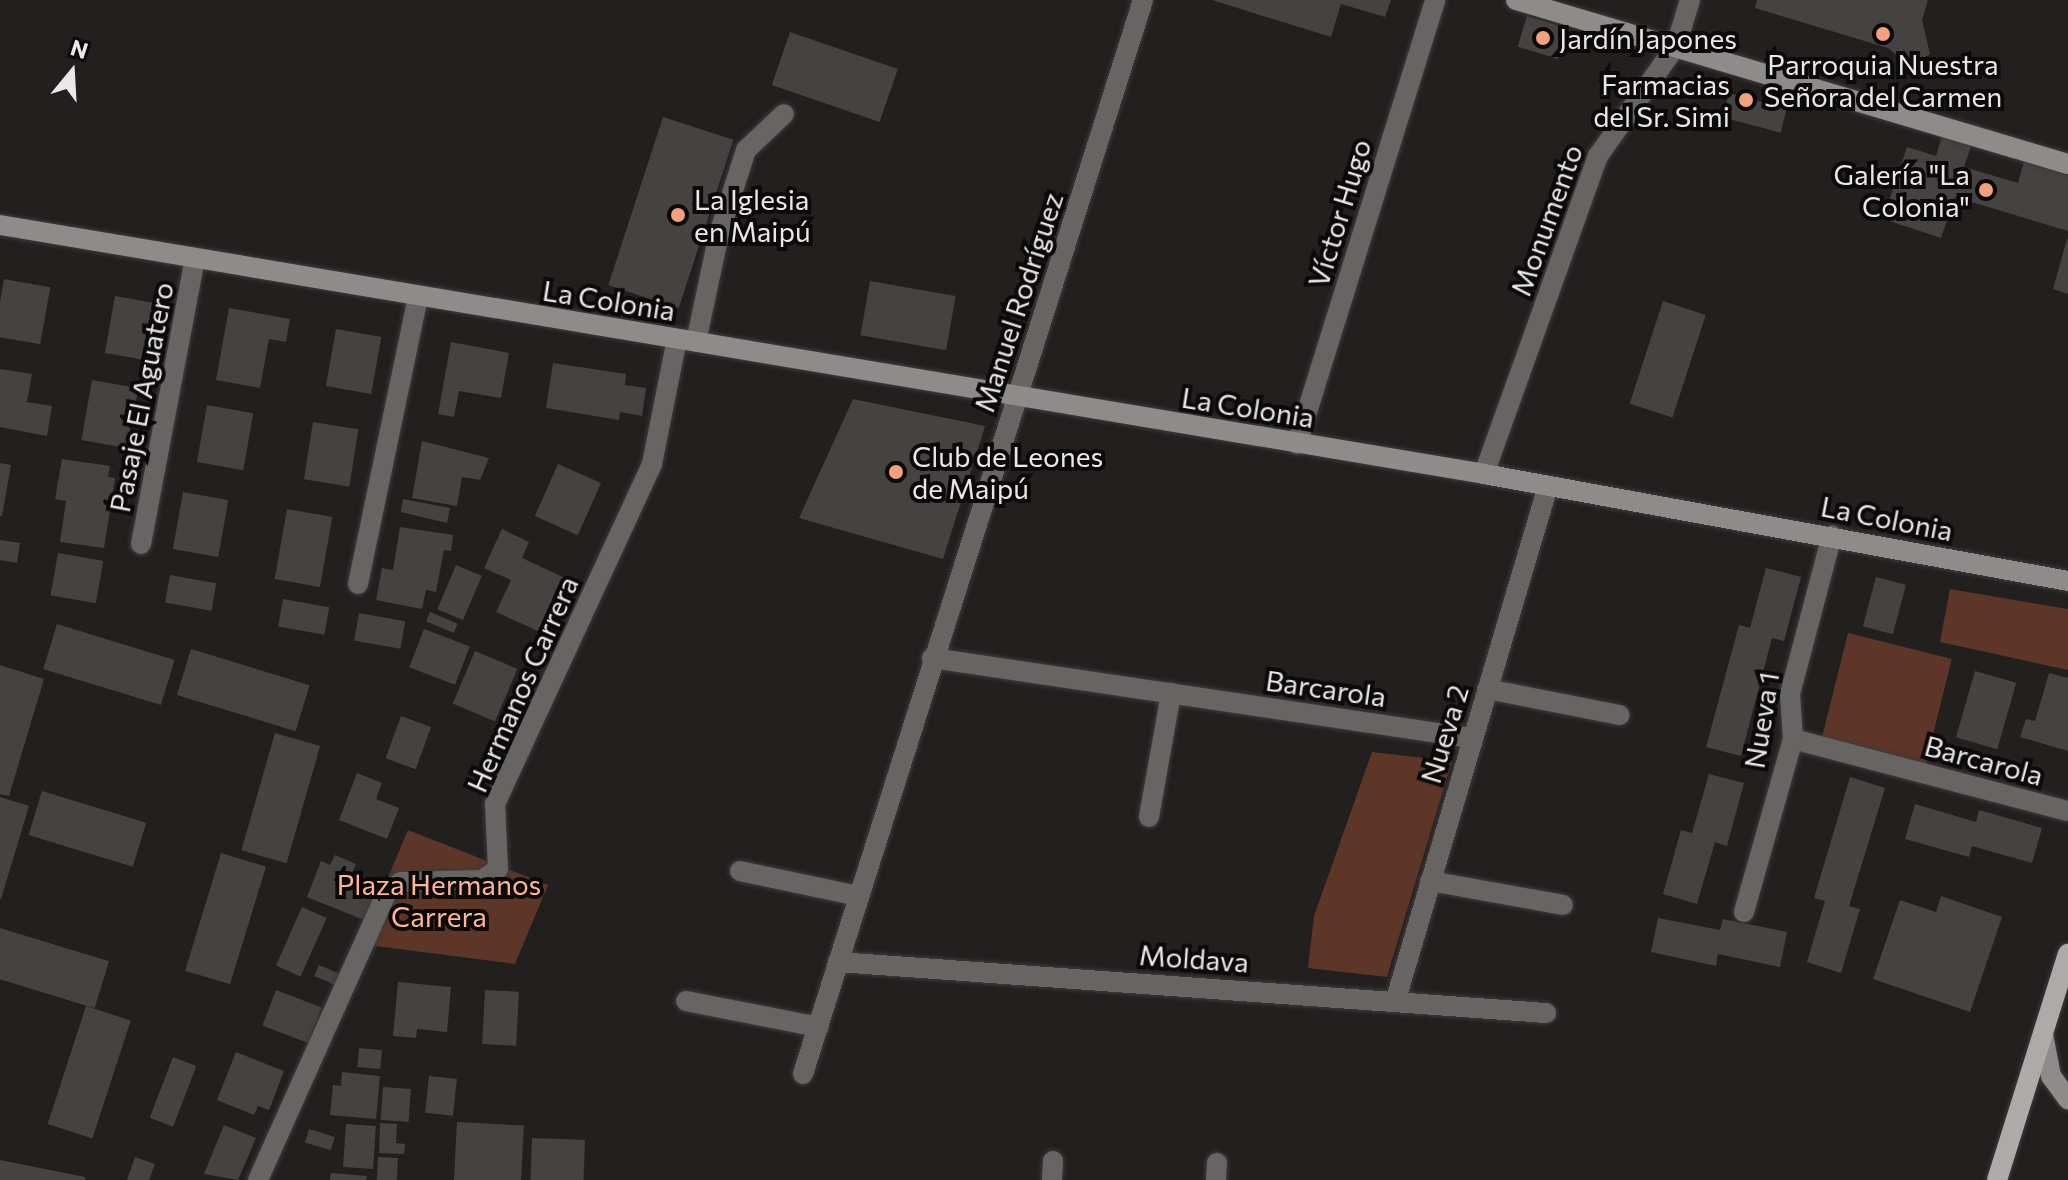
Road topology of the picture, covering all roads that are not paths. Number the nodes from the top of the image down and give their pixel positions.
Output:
1 (1143, 0) edge
2 (1435, 0) edge
3 (1516, 0) edge
4 (1690, 0) edge
5 (1676, 46) junction
6 (784, 114) dead end
7 (2068, 164) edge
8 (0, 225) edge
9 (195, 259) junction
10 (418, 298) junction
11 (686, 341) junction
12 (1017, 398) junction
13 (1297, 444) junction
14 (1484, 474) junction
15 (1548, 486) junction
16 (1832, 535) junction
17 (141, 544) dead end
18 (2068, 581) edge
19 (358, 584) dead end
20 (932, 658) junction
21 (1487, 689) junction
22 (1171, 693) junction
23 (1619, 715) dead end
24 (1472, 738) junction
25 (1793, 739) junction
26 (2068, 811) edge
27 (1149, 817) dead end
28 (740, 871) dead end
29 (1430, 881) junction
30 (859, 896) junction
31 (1563, 905) dead end
32 (1744, 912) dead end
33 (2068, 954) edge
34 (838, 962) junction
35 (1396, 999) junction
36 (686, 1001) dead end
37 (1546, 1013) dead end
38 (818, 1027) junction
39 (2043, 1034) junction
40 (803, 1074) dead end
41 (2068, 1099) edge
42 (258, 1180) edge
43 (1997, 1180) edge

1 - 12 street, Manuel Rodríguez
2 - 13 street, Víctor Hugo
3 - 5 street
4 - 5 street, Monumento
5 - 7 street
5 - 14 street, Monumento
6 - 11 street
8 - 9 street, La Colonia
9 - 10 street, La Colonia
9 - 17 street, Pasaje El Aguatero
10 - 11 street, La Colonia
10 - 19 street
11 - 12 street, La Colonia
11 - 42 street, Hermanos Carrera
12 - 13 street, La Colonia
12 - 20 street, Manuel Rodríguez
13 - 14 street, La Colonia
14 - 15 street, La Colonia
15 - 16 street, La Colonia
15 - 21 street, Nueva 2
16 - 18 street, La Colonia
16 - 25 street, Nueva 1
20 - 22 street, Barcarola
20 - 30 street, Manuel Rodríguez
21 - 23 street
21 - 24 street, Nueva 2
22 - 24 street, Barcarola
22 - 27 street
24 - 29 street, Nueva 2
25 - 26 street, Barcarola
25 - 32 street, Nueva 1
28 - 30 street
29 - 31 street
29 - 35 street, Nueva 2
30 - 34 street, Manuel Rodríguez
33 - 39 main road
34 - 35 street, Moldava
34 - 38 street, Manuel Rodríguez
35 - 37 street, Moldava
36 - 38 street
38 - 40 street, Manuel Rodríguez
39 - 41 street
39 - 43 main road

